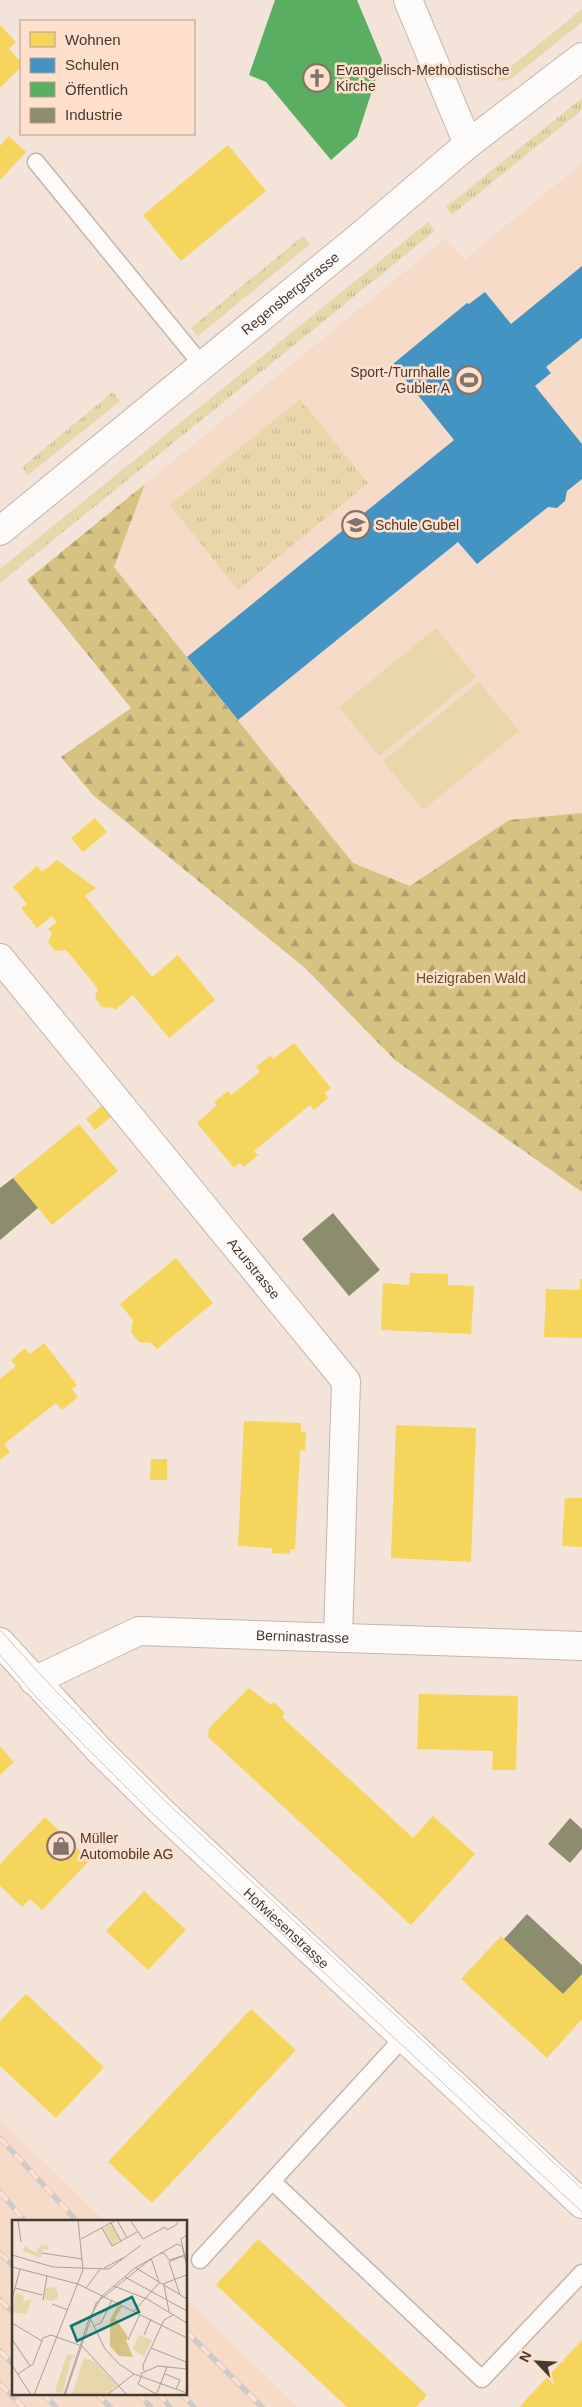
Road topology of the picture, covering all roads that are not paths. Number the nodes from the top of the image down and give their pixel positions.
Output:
1 (408, 0) edge
2 (582, 57) edge
3 (468, 144) junction
4 (36, 162) dead end
5 (202, 365) junction
6 (0, 531) edge
7 (0, 958) edge
8 (338, 1637) junction
9 (0, 1642) edge
10 (582, 1646) edge
11 (34, 1680) junction
12 (403, 2038) junction
13 (272, 2181) junction
14 (582, 2204) edge
15 (200, 2260) dead end
16 (582, 2273) edge

1 - 3 street
2 - 3 street, Regensbergstrasse
3 - 5 street, Regensbergstrasse
4 - 5 lane
5 - 6 street, Regensbergstrasse
7 - 8 street, Azurstrasse
8 - 10 street, Berninastrasse
8 - 11 street, Berninastrasse
9 - 11 street, Hofwiesenstrasse
11 - 12 street, Hofwiesenstrasse
12 - 13 lane
12 - 14 street, Hofwiesenstrasse
13 - 15 lane
13 - 16 lane

